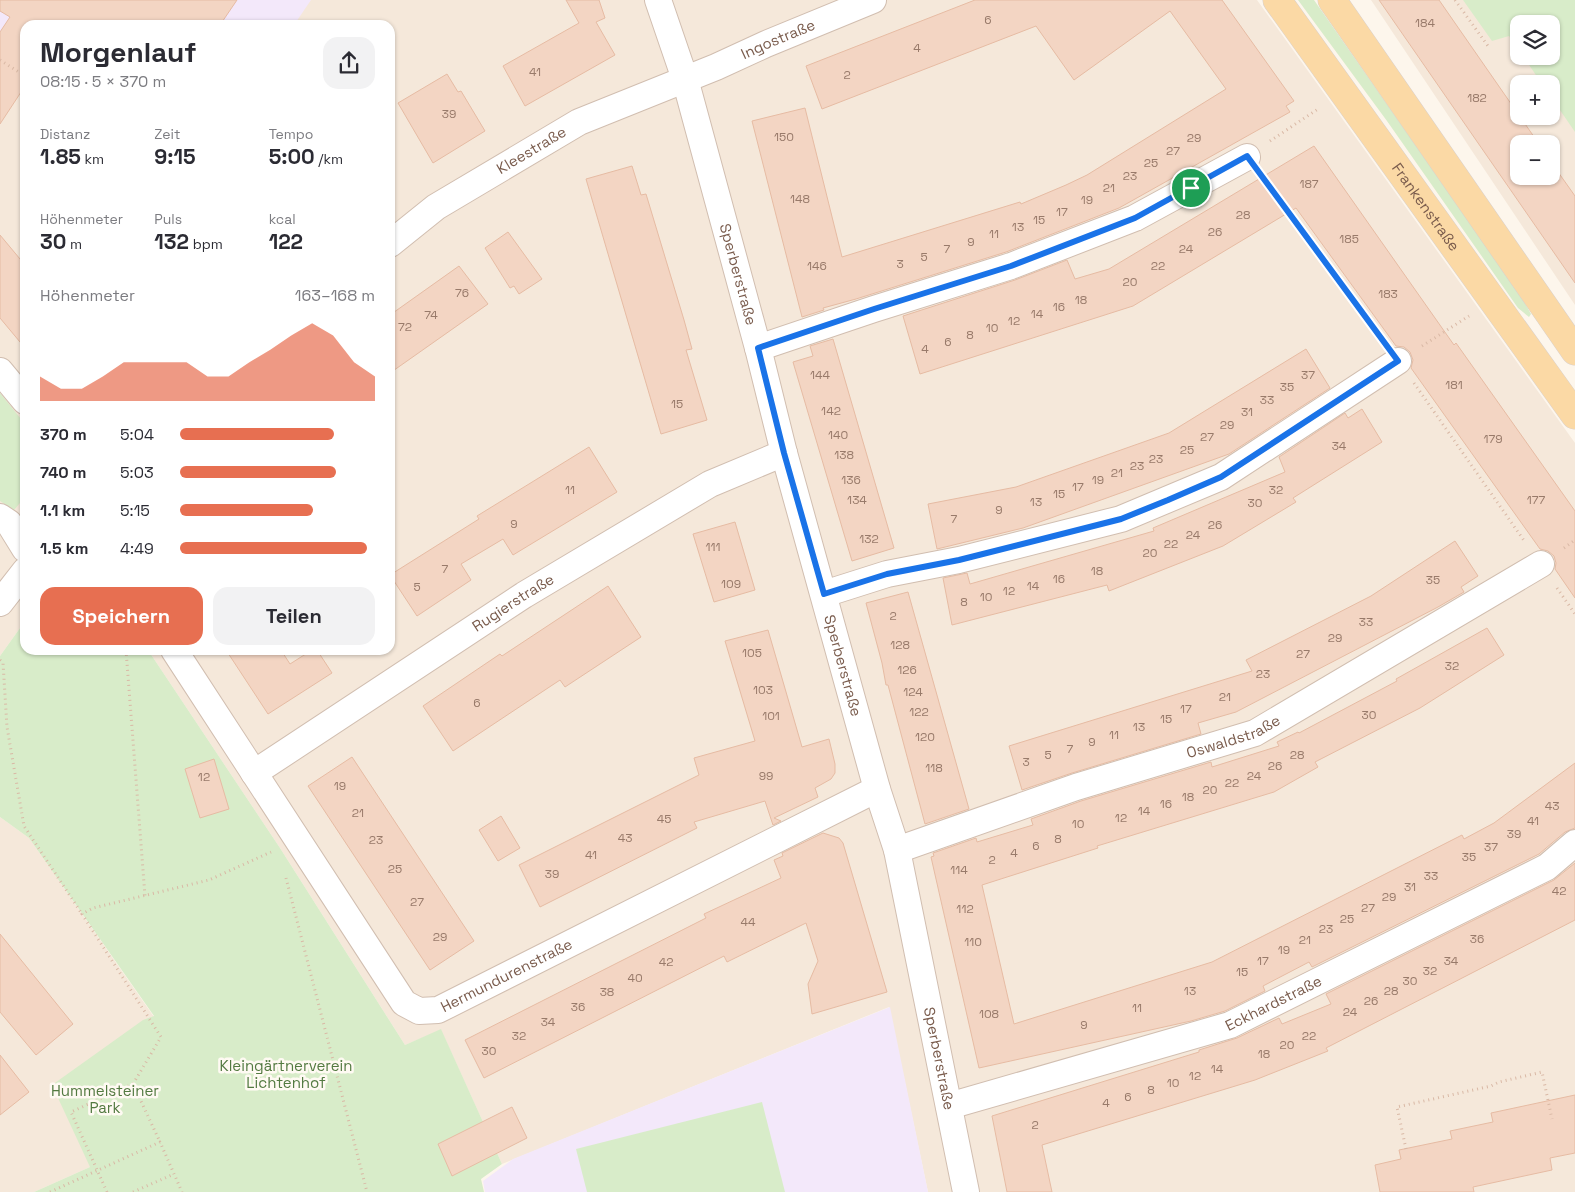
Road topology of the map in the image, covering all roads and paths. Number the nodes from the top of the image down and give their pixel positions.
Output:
1 (658, 0) edge
2 (873, 0) edge
3 (1277, 0) edge
4 (1332, 0) edge
5 (1455, 0) edge
6 (1488, 46) dead end
7 (0, 60) edge
8 (20, 73) edge
9 (686, 79) junction
10 (1318, 109) dead end
11 (1247, 156) junction
12 (395, 240) edge
13 (1471, 314) dead end
14 (1573, 346) edge
15 (758, 348) junction
16 (1398, 361) junction
17 (0, 371) edge
18 (20, 395) edge
19 (1575, 415) edge
20 (784, 453) junction
21 (0, 517) edge
22 (20, 541) edge
23 (1541, 564) joint
24 (20, 577) edge
25 (824, 594) junction
26 (0, 603) edge
27 (126, 655) edge
28 (177, 655) edge
29 (0, 660) edge
30 (254, 774) junction
31 (876, 789) junction
32 (296, 839) junction
33 (1575, 843) edge
34 (897, 850) junction
35 (286, 876) dead end
36 (144, 896) junction
37 (82, 914) junction
38 (133, 1084) junction
39 (949, 1106) junction
40 (1552, 1118) dead end
41 (160, 1142) junction
42 (1406, 1149) dead end
43 (98, 1171) junction
44 (174, 1174) junction
45 (50, 1192) edge
46 (107, 1192) edge
47 (134, 1192) edge
48 (182, 1192) edge
49 (367, 1192) edge
50 (966, 1192) edge

1 - 9 street, Sperberstraße
2 - 9 street, Ingostraße
3 - 19 main road, Frankenstraße
4 - 14 main road
5 - 6 path
7 - 8 path
9 - 12 street, Kleestraße
9 - 15 street, Sperberstraße
10 - 11 path
11 - 15 street
11 - 16 path
13 - 16 path
15 - 20 street, Sperberstraße
16 - 23 path
16 - 25 street
17 - 18 street
20 - 25 street, Sperberstraße
20 - 30 street, Rugierstraße
21 - 22 street
23 - 34 street, Oswaldstraße
24 - 26 street
25 - 31 street, Sperberstraße
27 - 36 path
28 - 30 street, Hermundurenstraße
29 - 37 path
30 - 32 street, Hermundurenstraße
31 - 32 street, Hermundurenstraße
31 - 34 street, Sperberstraße
32 - 36 path
33 - 39 street, Eckhardstraße
34 - 39 street, Sperberstraße
35 - 49 path
36 - 37 path
37 - 38 path
38 - 41 path
38 - 43 path
39 - 50 street, Sperberstraße
40 - 42 path
41 - 43 path
41 - 44 path
43 - 45 path
43 - 46 path
44 - 47 path
44 - 48 path

